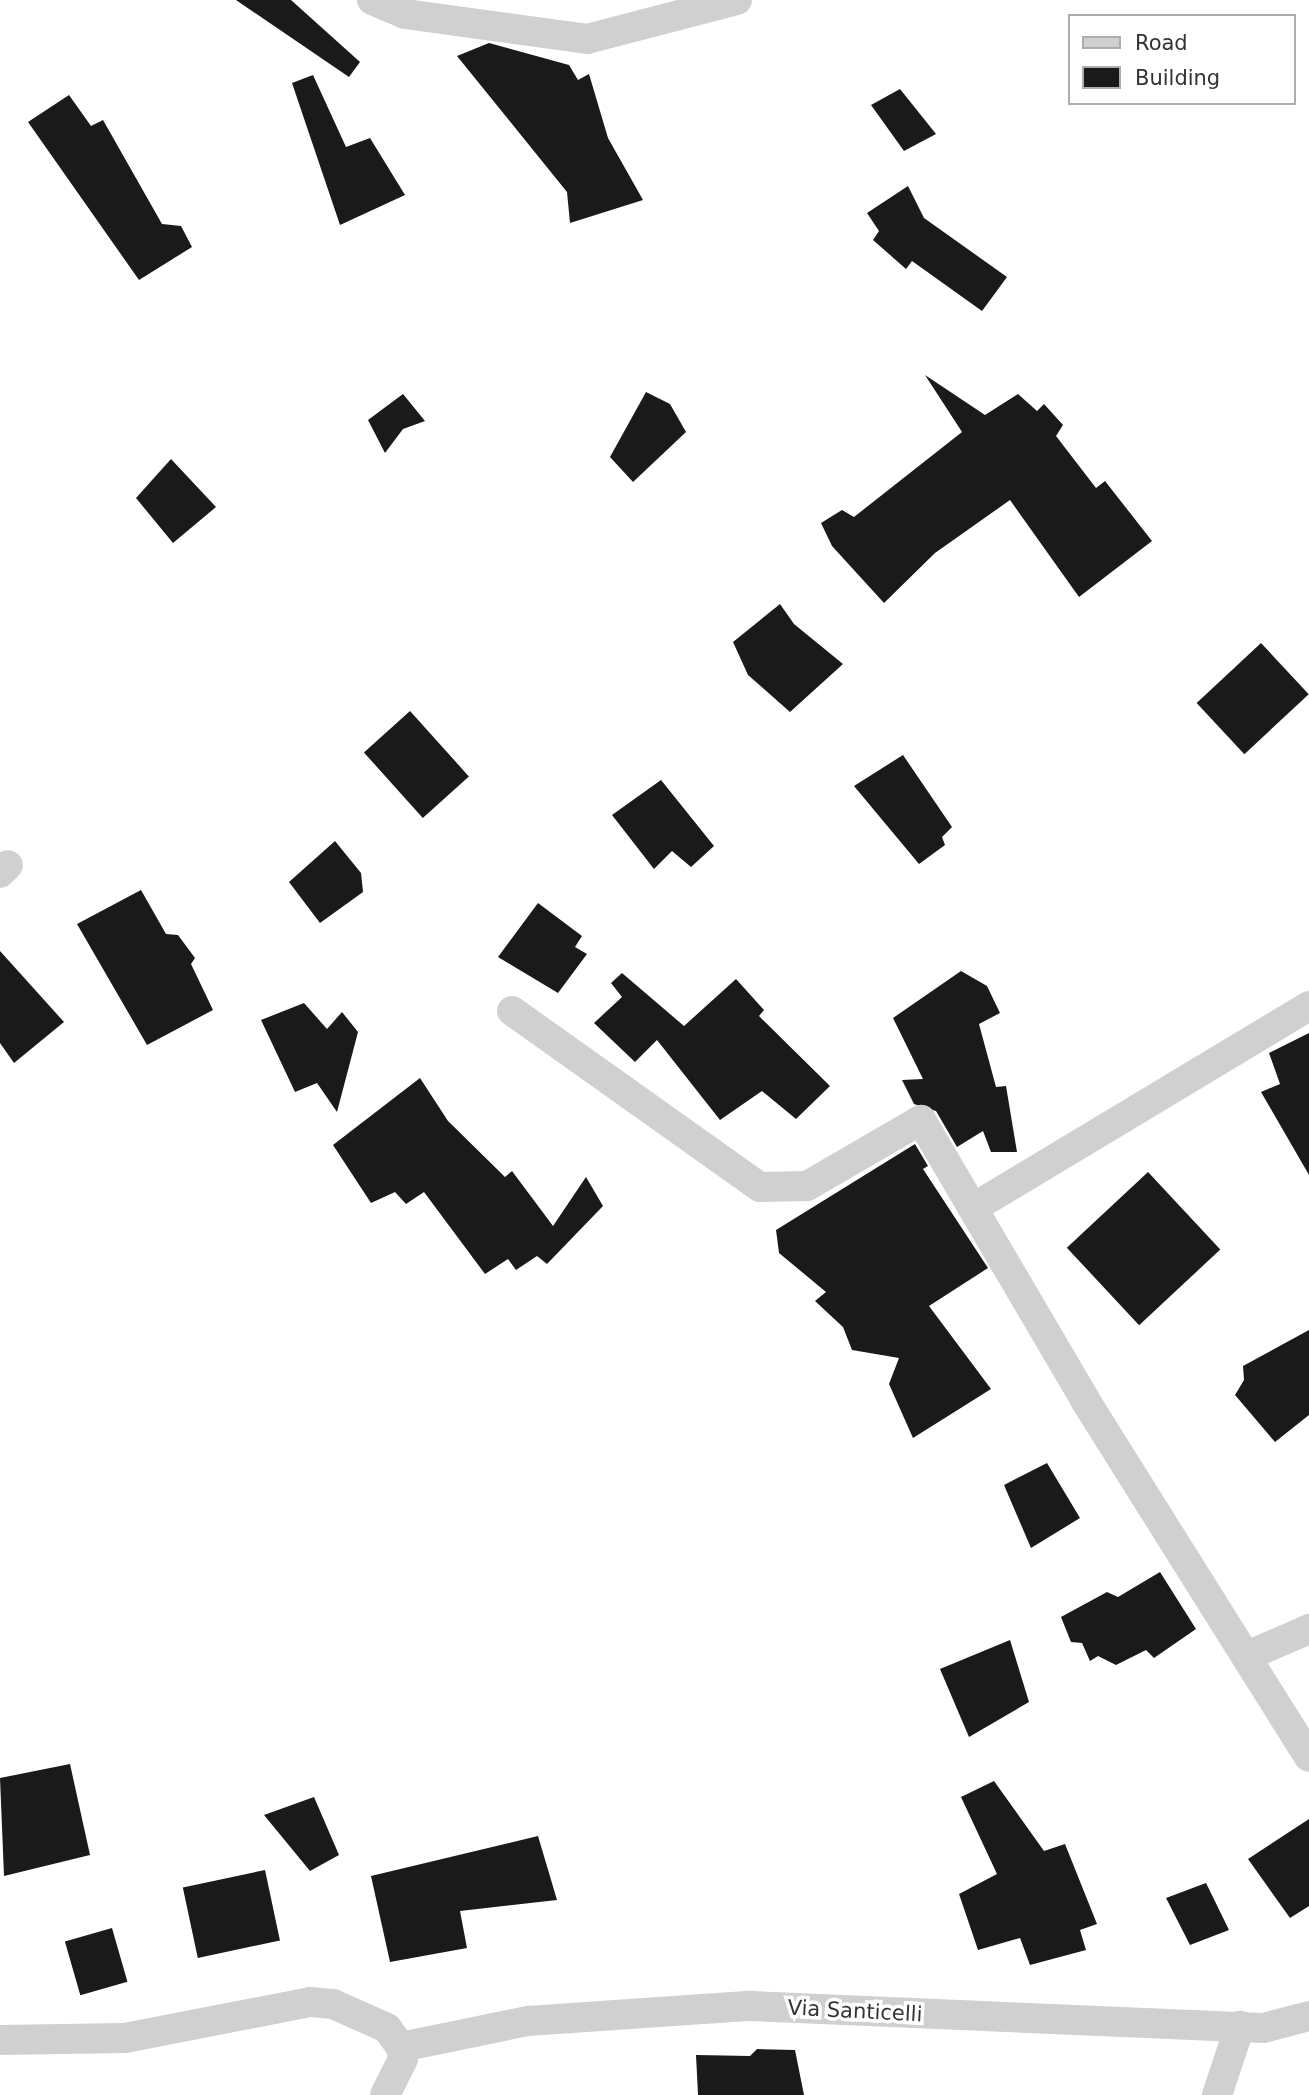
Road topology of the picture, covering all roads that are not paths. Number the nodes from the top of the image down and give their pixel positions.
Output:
1 (372, 0) edge
2 (737, 0) edge
3 (1309, 1006) edge
4 (512, 1012) dead end
5 (973, 1208) junction
6 (1309, 1629) edge
7 (1247, 1656) junction
8 (1309, 1758) edge
9 (1309, 2016) edge
10 (1240, 2026) junction
11 (0, 2040) edge
12 (401, 2047) junction
13 (385, 2095) edge
14 (1217, 2095) edge

1 - 2 street
3 - 5 street
4 - 5 street
5 - 7 street
6 - 7 street
7 - 8 street
9 - 10 street, Via Santicelli
10 - 12 street, Via Santicelli
10 - 14 street
11 - 12 street
12 - 13 street

